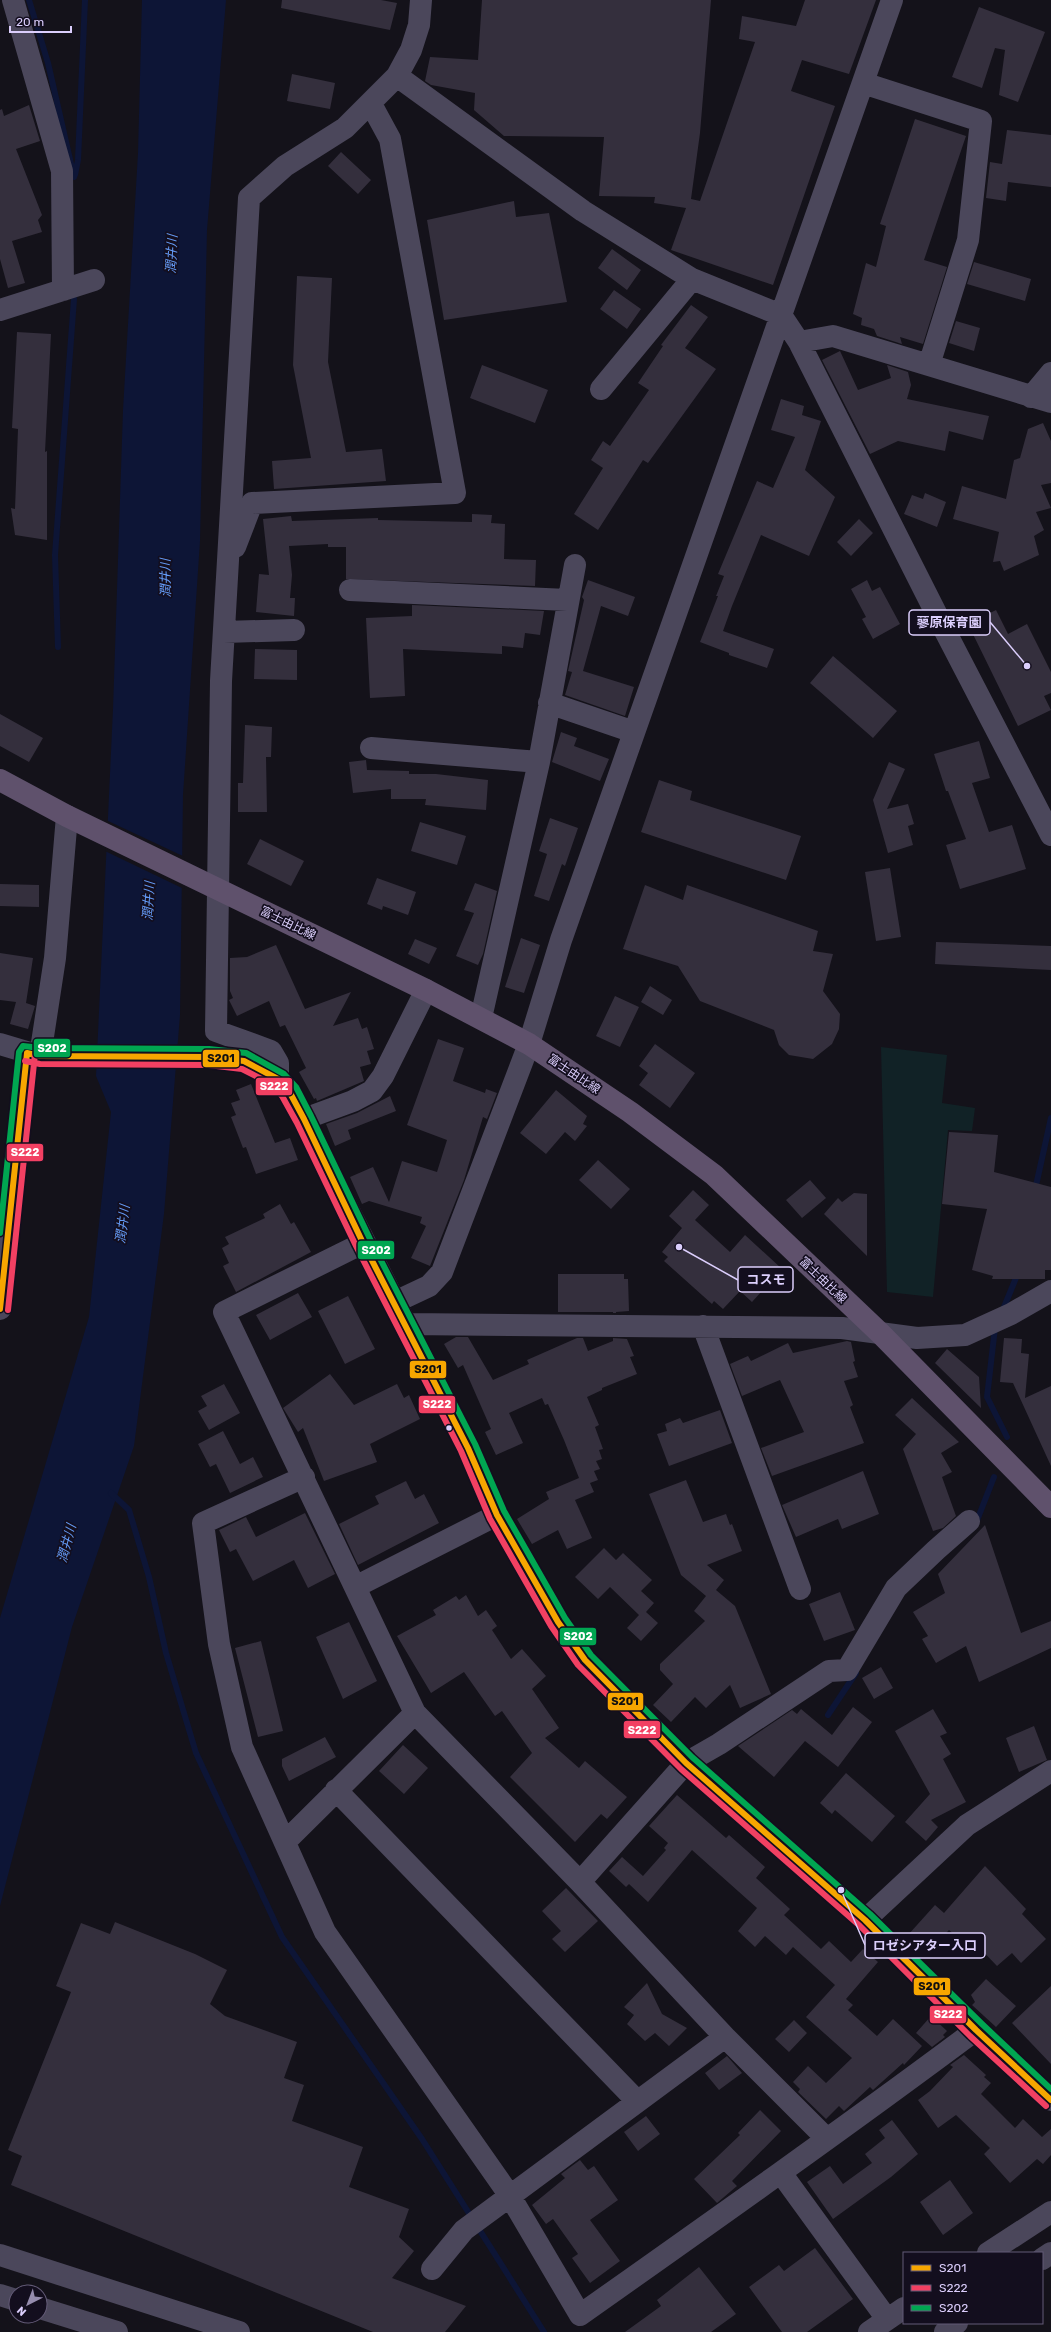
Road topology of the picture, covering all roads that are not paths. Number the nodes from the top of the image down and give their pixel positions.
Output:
1 (12, 0) edge
2 (421, 0) edge
3 (892, 0) edge
4 (397, 76) junction
5 (862, 83) junction
6 (371, 104) junction
7 (692, 279) junction
8 (94, 280) dead end
9 (63, 290) junction
10 (0, 310) edge
11 (781, 314) junction
12 (799, 342) junction
13 (929, 365) junction
14 (1051, 372) edge
15 (601, 388) dead end
16 (1041, 399) edge
17 (229, 551) junction
18 (574, 565) dead end
19 (350, 590) dead end
20 (567, 600) junction
21 (294, 630) dead end
22 (224, 632) junction
23 (549, 703) junction
24 (634, 732) junction
25 (371, 748) dead end
26 (539, 762) junction
27 (0, 780) edge
28 (72, 818) junction
29 (1051, 834) edge
30 (211, 886) junction
31 (426, 990) junction
32 (481, 1018) junction
33 (0, 1044) edge
34 (530, 1044) junction
35 (34, 1054) junction
36 (278, 1079) junction
37 (304, 1119) junction
38 (363, 1243) junction
39 (1051, 1291) edge
40 (395, 1302) junction
41 (0, 1310) edge
42 (406, 1324) junction
43 (703, 1326) junction
44 (880, 1333) junction
45 (304, 1477) junction
46 (1051, 1507) edge
47 (497, 1515) junction
48 (969, 1521) dead end
49 (355, 1587) junction
50 (800, 1590) dead end
51 (415, 1713) junction
52 (686, 1763) junction
53 (1051, 1771) edge
54 (336, 1790) junction
55 (286, 1842) junction
56 (580, 1882) junction
57 (865, 1920) junction
58 (976, 2030) junction
59 (725, 2037) junction
60 (1051, 2100) edge
61 (637, 2101) junction
62 (826, 2138) junction
63 (781, 2173) junction
64 (510, 2196) junction
65 (1051, 2212) edge
66 (990, 2252) edge
67 (0, 2255) edge
68 (432, 2270) dead end
69 (48, 2310) edge
70 (896, 2313) edge
71 (956, 2324) edge
72 (117, 2332) edge
73 (239, 2332) edge
74 (869, 2332) edge
75 (944, 2332) edge

1 - 9 street
2 - 4 street
3 - 5 street
4 - 6 street
4 - 7 street
5 - 11 street
5 - 13 street
6 - 17 street
6 - 17 street
7 - 11 street
7 - 15 street
8 - 9 street
9 - 10 street
11 - 12 street
11 - 24 street
12 - 13 street
12 - 29 street
13 - 16 street
14 - 16 street
17 - 22 street
18 - 20 street
19 - 20 street
20 - 23 street
21 - 22 street
22 - 30 street
23 - 24 street
23 - 26 street
24 - 34 street
25 - 26 street
26 - 32 street
27 - 28 main road, 富士由比線
28 - 30 main road, 富士由比線
28 - 35 street
30 - 31 main road, 富士由比線
30 - 36 street
31 - 32 main road, 富士由比線
31 - 37 street
32 - 34 main road, 富士由比線
33 - 35 street
34 - 40 street
34 - 44 main road, 富士由比線
35 - 36 street
35 - 41 street
36 - 37 street
37 - 38 street
38 - 40 street
38 - 45 street
39 - 44 street
40 - 42 street
42 - 43 street
42 - 47 street
43 - 44 street
43 - 50 street
44 - 46 main road, 富士由比線
45 - 49 street
45 - 55 street
47 - 49 street
47 - 52 street
48 - 52 street
49 - 51 street
51 - 54 street
51 - 56 street
52 - 56 street
52 - 57 street
53 - 57 street
54 - 55 street
54 - 61 street
55 - 64 street
56 - 59 street
57 - 58 street
58 - 60 street
58 - 62 street
59 - 61 street
59 - 62 street
61 - 64 street
62 - 63 street
63 - 64 street
63 - 70 street
64 - 68 street
65 - 66 street
67 - 73 street
69 - 72 street
70 - 74 street
71 - 75 street

